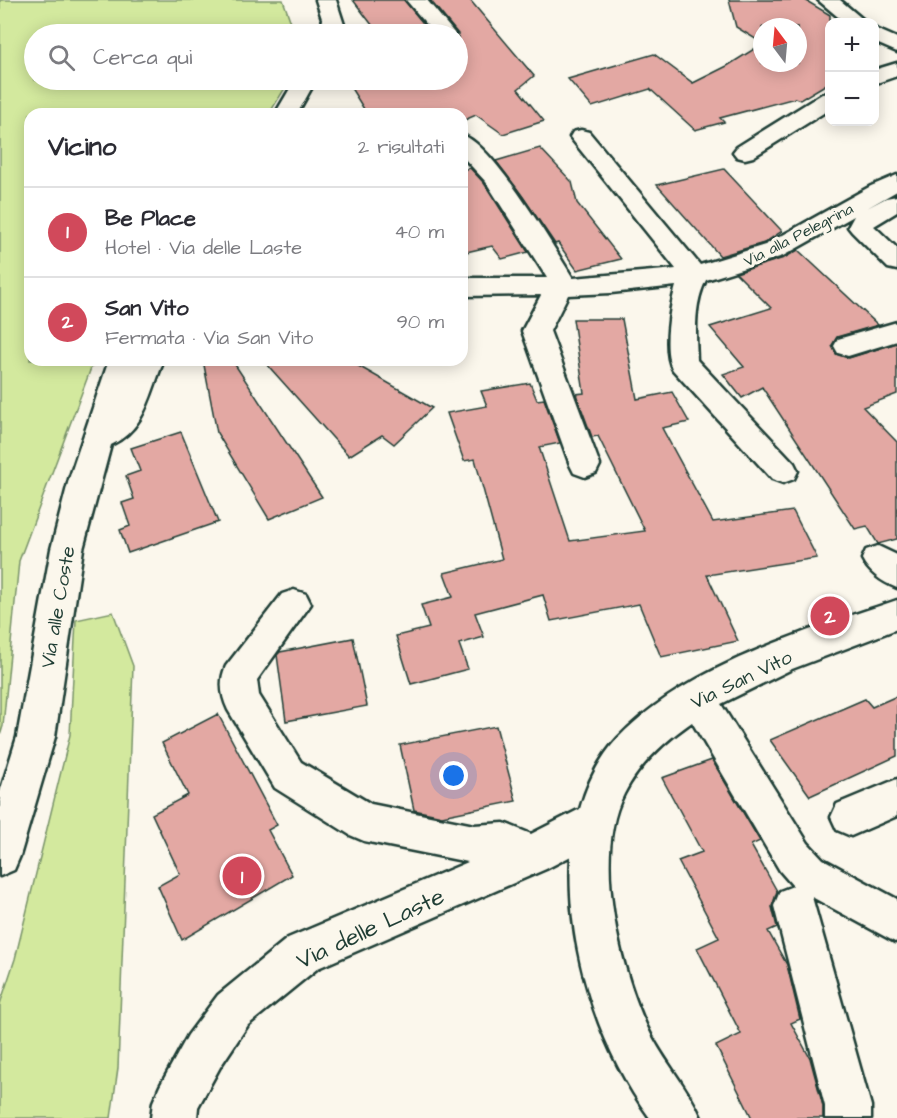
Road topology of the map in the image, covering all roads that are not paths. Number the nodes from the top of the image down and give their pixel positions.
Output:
1 (326, 0) edge
2 (416, 0) edge
3 (828, 0) edge
4 (851, 18) edge
5 (334, 24) edge
6 (436, 24) edge
7 (879, 37) edge
8 (897, 46) edge
9 (897, 69) edge
10 (879, 76) edge
11 (299, 90) edge
12 (825, 102) edge
13 (289, 108) edge
14 (581, 137) dead end
15 (468, 149) edge
16 (745, 152) dead end
17 (897, 182) edge
18 (897, 202) edge
19 (897, 262) edge
20 (695, 276) junction
21 (559, 286) junction
22 (468, 287) edge
23 (897, 332) edge
24 (848, 346) dead end
25 (121, 366) edge
26 (147, 366) edge
27 (98, 438) junction
28 (585, 465) dead end
29 (783, 471) dead end
30 (294, 604) dead end
31 (897, 614) edge
32 (697, 698) junction
33 (897, 796) edge
34 (851, 817) dead end
35 (594, 822) junction
36 (532, 855) junction
37 (0, 856) edge
38 (795, 906) dead end
39 (895, 921) dead end
40 (174, 1118) edge
41 (678, 1118) edge
42 (849, 1118) edge

1 - 5 street
2 - 6 street
3 - 4 street
7 - 8 street
9 - 10 street
11 - 13 street
12 - 16 street
14 - 20 street
15 - 21 street
17 - 20 street, Via alla Pelegrina
18 - 19 street
20 - 21 street, Via alla Pelegrina
20 - 29 street
21 - 22 street, Via alla Pelegrina
21 - 28 street
23 - 24 street
25 - 27 street, Via alle Coste
26 - 27 street
27 - 37 street, Via alle Coste
30 - 36 street
31 - 32 street, Via San Vito
32 - 35 street, Via San Vito
32 - 39 street
33 - 34 street
35 - 36 street, Via delle Laste
35 - 41 street, Via San Vito
36 - 40 street, Via delle Laste
38 - 42 street

